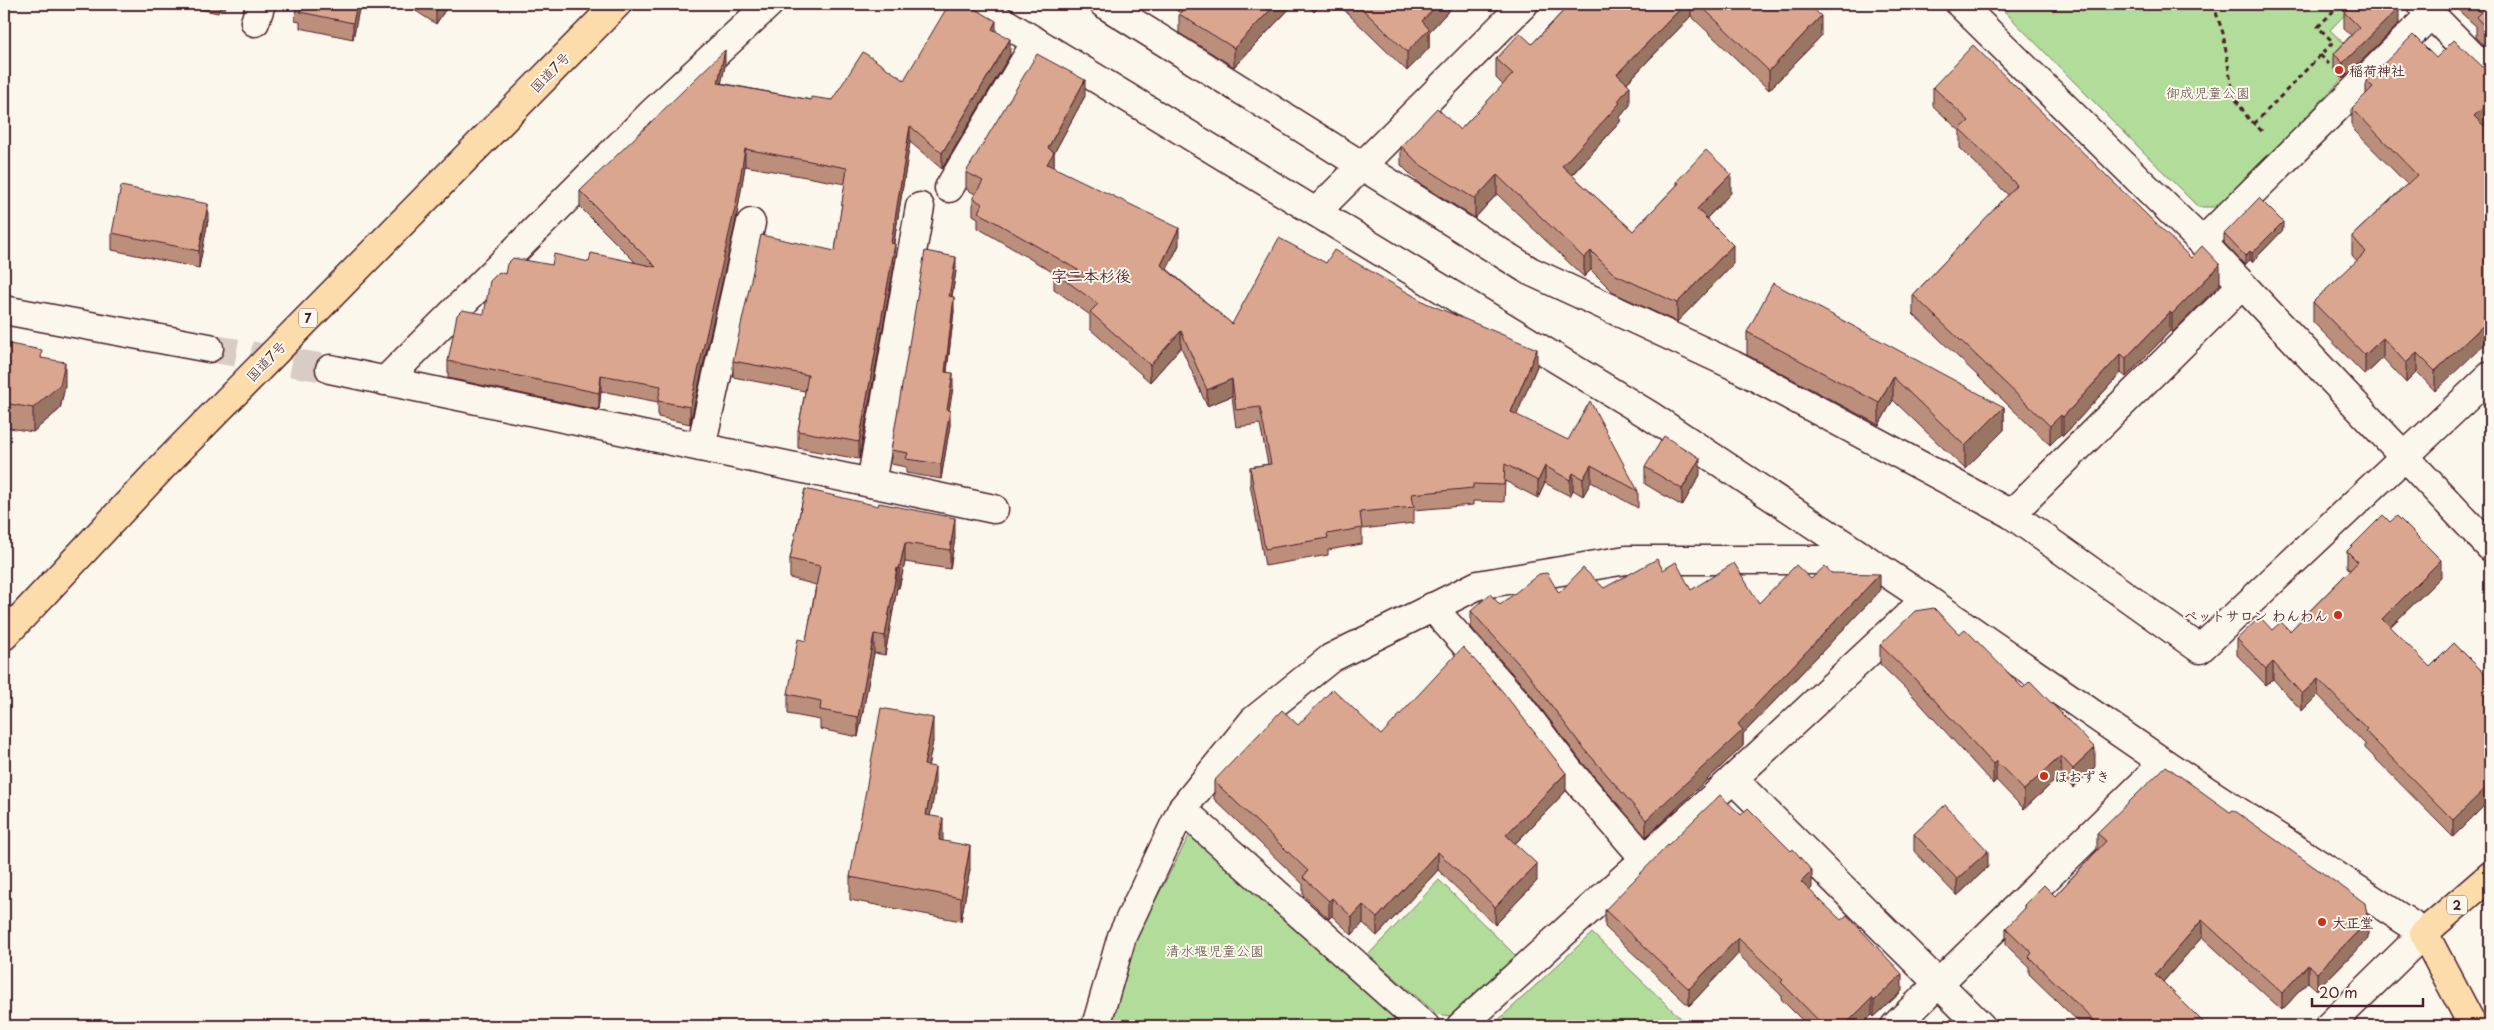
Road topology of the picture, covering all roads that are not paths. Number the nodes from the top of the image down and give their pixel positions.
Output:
1 (616, 4) edge
2 (769, 4) edge
3 (974, 4) edge
4 (1104, 4) edge
5 (1524, 4) edge
6 (1960, 4) edge
7 (2426, 9) edge
8 (1036, 42) junction
9 (2490, 74) edge
10 (1362, 164) junction
11 (949, 188) dead end
12 (920, 208) dead end
13 (1316, 212) junction
14 (751, 223) dead end
15 (2202, 242) junction
16 (2241, 286) junction
17 (4, 310) edge
18 (209, 348) tunnel mouth
19 (330, 369) tunnel mouth
20 (2490, 376) edge
21 (385, 381) junction
22 (701, 447) junction
23 (2405, 456) junction
24 (871, 483) junction
25 (994, 509) dead end
26 (2011, 514) junction
27 (2490, 547) edge
28 (1866, 560) junction
29 (1926, 599) junction
30 (1432, 608) junction
31 (4, 636) edge
32 (2164, 763) junction
33 (1733, 779) junction
34 (1182, 809) junction
35 (1645, 859) junction
36 (2490, 876) edge
37 (2424, 933) junction
38 (1939, 984) junction
39 (1096, 1026) edge
40 (1425, 1026) edge
41 (1461, 1026) edge
42 (1894, 1026) edge
43 (1981, 1026) edge
44 (2329, 1026) edge
45 (2473, 1026) edge

1 - 31 main road, 国道7号 / 7
2 - 21 street
3 - 8 street
4 - 10 street
5 - 10 street
6 - 15 street
7 - 9 street
7 - 15 street
8 - 11 street
8 - 13 street
10 - 13 street
10 - 26 street
12 - 24 street
13 - 28 street
14 - 22 street
15 - 16 street
16 - 23 street
16 - 26 street
17 - 18 street
19 - 21 street
20 - 23 street
21 - 22 street
22 - 24 street
23 - 26 street
23 - 27 street
24 - 25 street
28 - 29 street
28 - 30 street
29 - 32 street
29 - 33 street
30 - 34 street
30 - 35 street
32 - 37 street
32 - 38 street
33 - 35 street
33 - 38 street
34 - 39 street
34 - 40 street
35 - 41 street
36 - 37 main road, 2
37 - 44 street
37 - 45 main road
38 - 42 street
38 - 43 street

